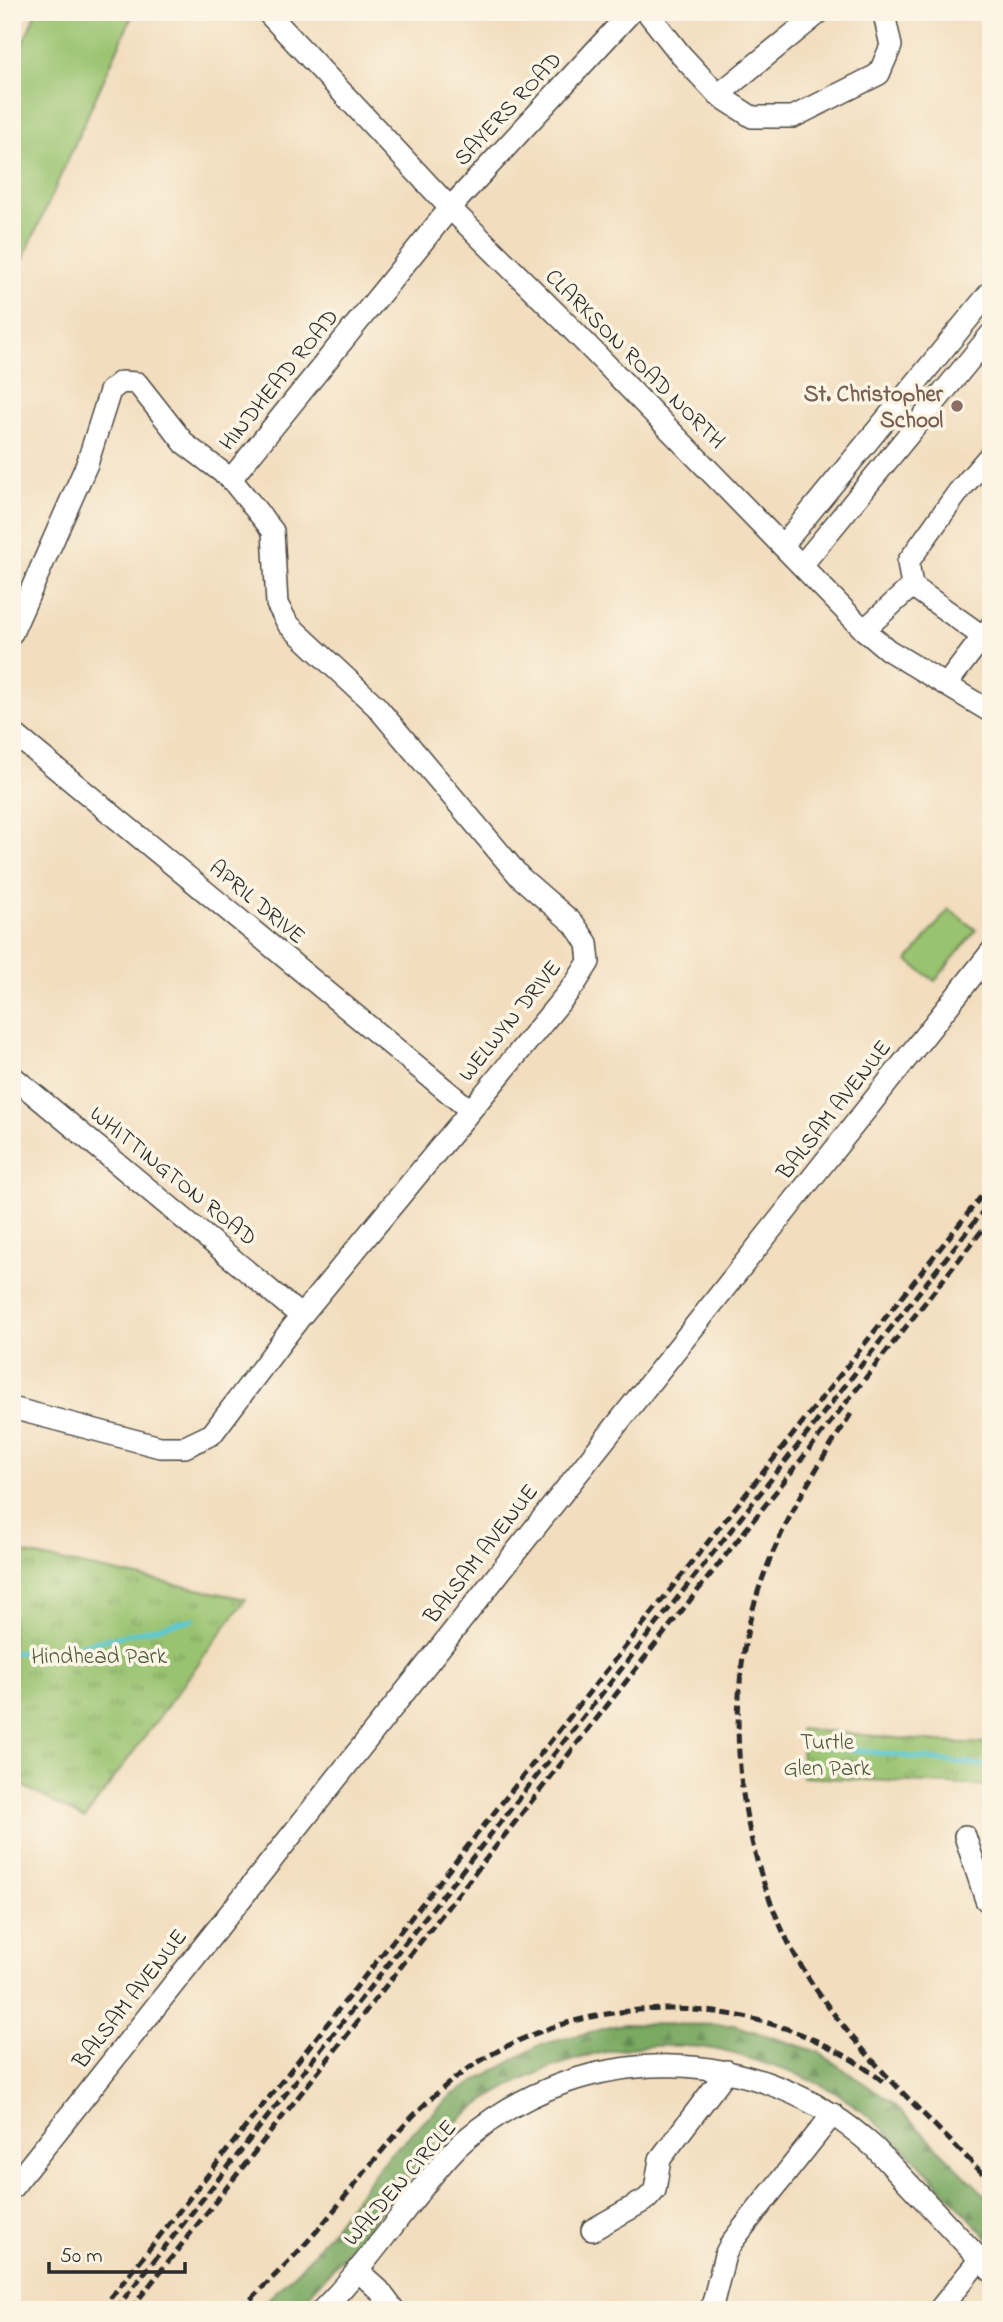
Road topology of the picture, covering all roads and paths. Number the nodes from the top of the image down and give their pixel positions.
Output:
1 (631, 12) edge
2 (648, 12) edge
3 (820, 12) edge
4 (881, 12) edge
5 (273, 14) edge
6 (718, 95) junction
7 (450, 208) junction
8 (991, 291) edge
9 (991, 334) edge
10 (991, 454) edge
11 (231, 479) junction
12 (783, 545) junction
13 (802, 565) junction
14 (912, 586) junction
15 (864, 630) junction
16 (986, 631) edge
17 (12, 633) edge
18 (946, 685) junction
19 (990, 711) edge
20 (12, 732) edge
21 (991, 952) edge
22 (12, 1076) edge
23 (470, 1110) junction
24 (301, 1316) junction
25 (12, 1408) edge
26 (965, 1836) dead end
27 (991, 1905) edge
28 (727, 2071) junction
29 (833, 2114) junction
30 (12, 2188) edge
31 (592, 2231) dead end
32 (985, 2265) edge
33 (357, 2270) junction
34 (322, 2310) edge
35 (394, 2310) edge
36 (711, 2310) edge
37 (939, 2310) edge

1 - 7 street, SAYERS ROAD
2 - 6 street
3 - 6 street
4 - 6 street
5 - 7 street, CLARKSON ROAD NORTH
7 - 11 street, HINDHEAD ROAD
7 - 12 street, CLARKSON ROAD NORTH
8 - 12 street
9 - 13 street
10 - 14 street
11 - 17 street, HINDHEAD ROAD
11 - 23 street, WELWYN DRIVE
12 - 13 street, CLARKSON ROAD NORTH
13 - 15 street, CLARKSON ROAD NORTH
14 - 15 street
14 - 16 street
15 - 18 street, CLARKSON ROAD NORTH
16 - 18 street
18 - 19 street, CLARKSON ROAD NORTH
20 - 23 street, APRIL DRIVE
21 - 30 street, BALSAM AVENUE
22 - 24 street, WHITTINGTON ROAD
23 - 24 street, WELWYN DRIVE
24 - 25 street, WELWYN DRIVE
26 - 27 street
28 - 29 street, WALDEN CIRCLE
28 - 31 street
28 - 33 street, WALDEN CIRCLE
29 - 32 street, WALDEN CIRCLE
29 - 36 street
32 - 37 street
33 - 34 street, WALDEN CIRCLE
33 - 35 street

